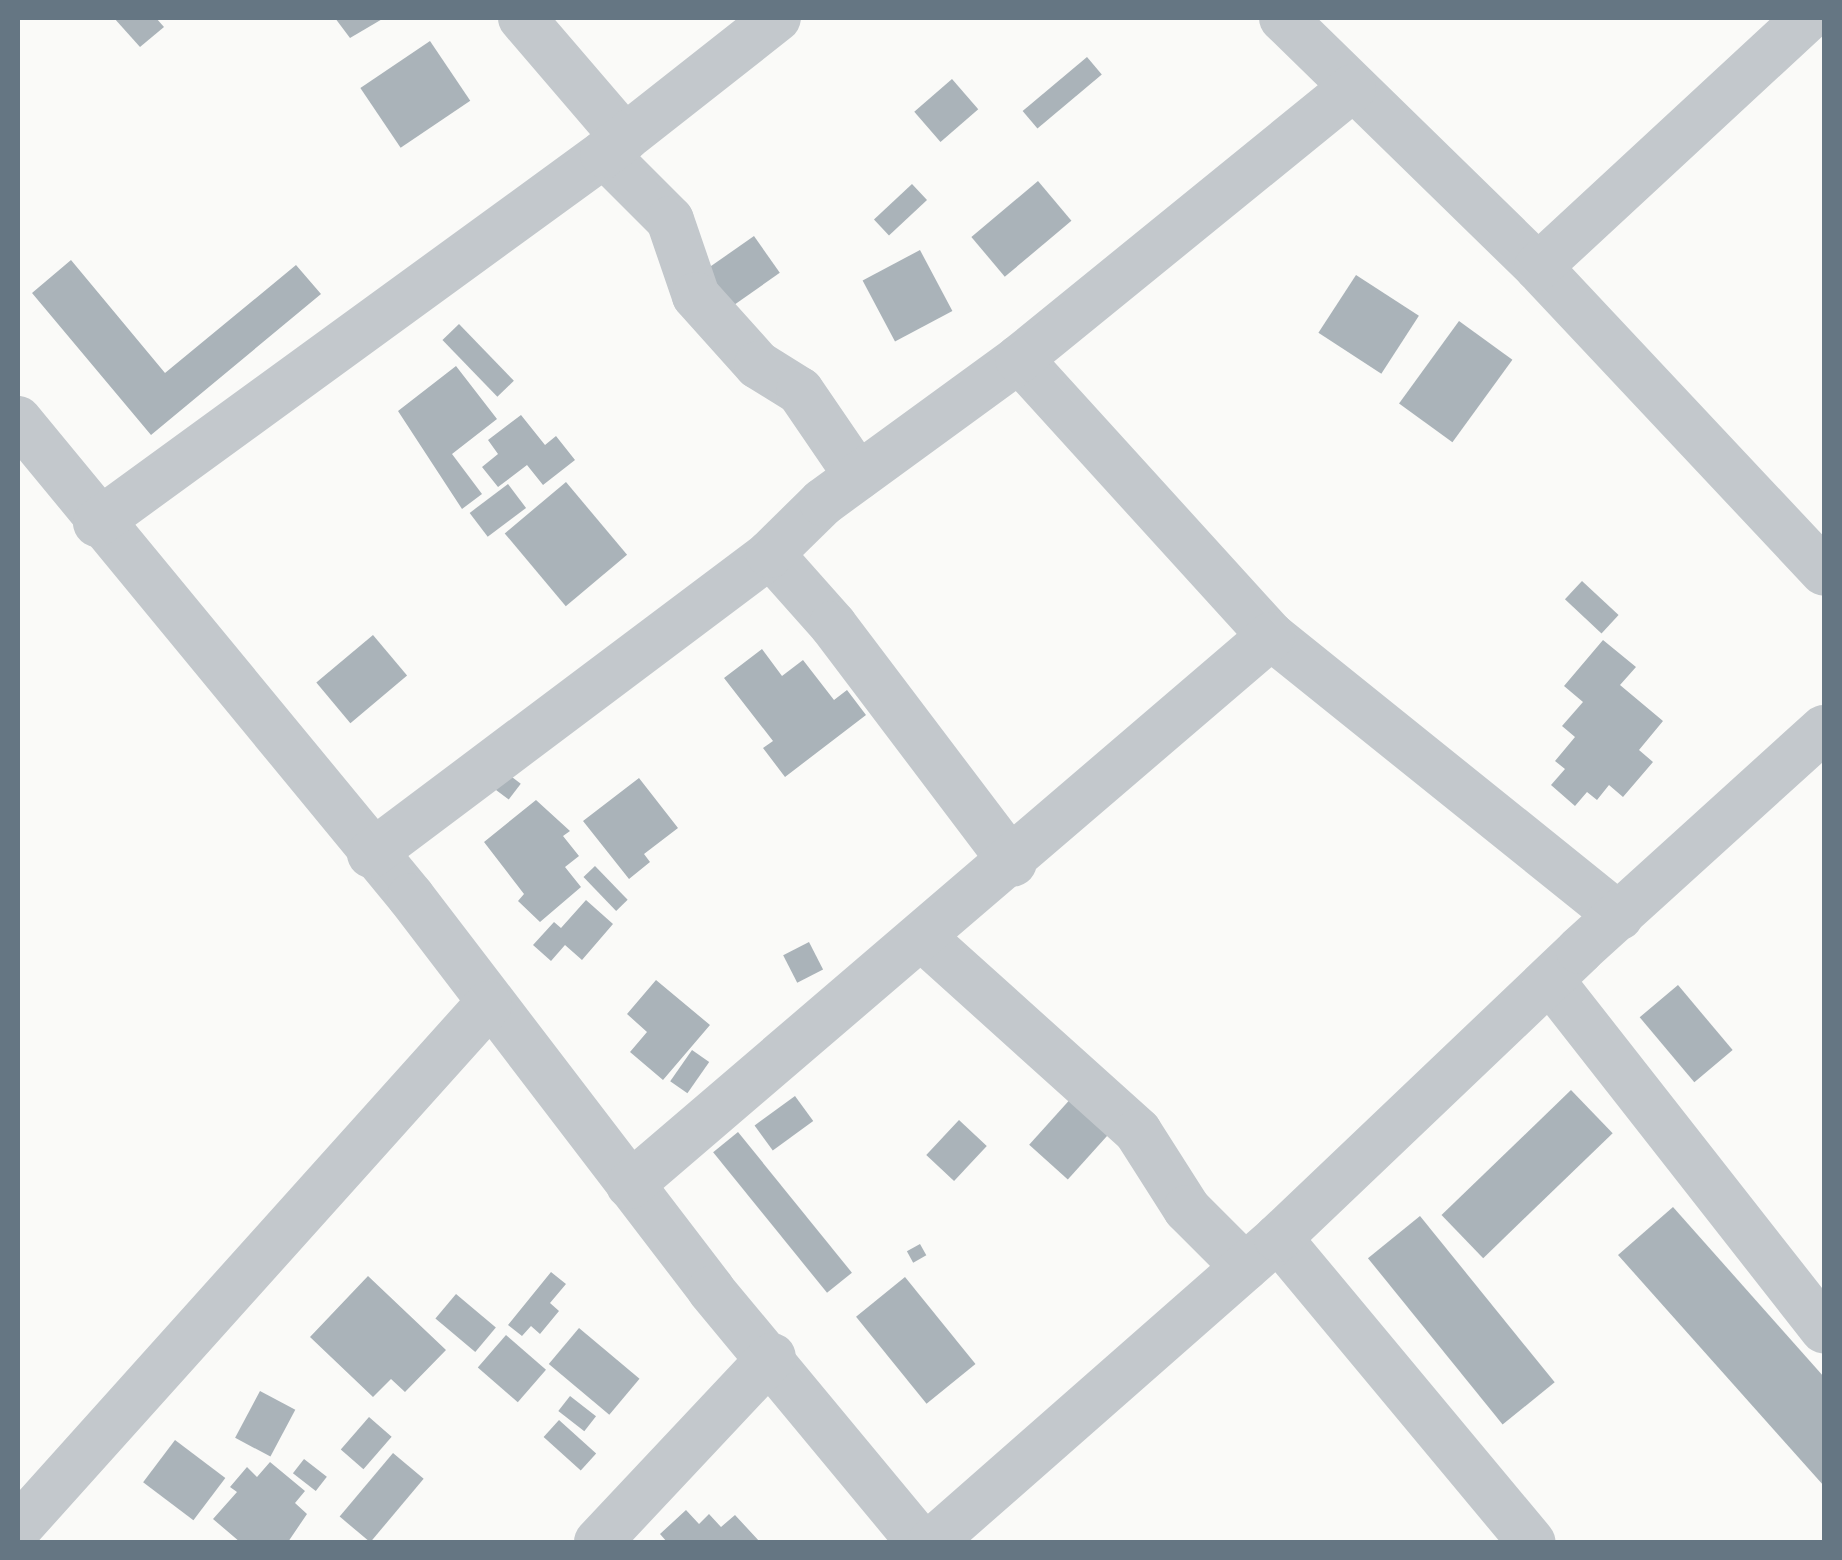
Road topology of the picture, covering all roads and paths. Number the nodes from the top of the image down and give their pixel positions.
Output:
1 (522, 18) edge
2 (777, 18) edge
3 (1283, 18) edge
4 (1807, 18) edge
5 (1352, 88) junction
6 (614, 146) junction
7 (1538, 267) junction
8 (1020, 359) junction
9 (18, 420) edge
10 (858, 476) junction
11 (97, 523) junction
12 (770, 554) junction
13 (1824, 572) edge
14 (1272, 636) junction
15 (1824, 729) edge
16 (371, 854) junction
17 (1014, 863) junction
18 (1619, 916) junction
19 (924, 939) junction
20 (1550, 980) junction
21 (488, 1005) junction
22 (630, 1185) junction
23 (1262, 1252) junction
24 (1824, 1330) edge
25 (772, 1357) junction
26 (18, 1528) edge
27 (598, 1542) edge
28 (920, 1542) edge
29 (932, 1542) edge
30 (1531, 1542) edge

1 - 6 street
2 - 6 street
3 - 5 street
4 - 7 street
5 - 7 street
5 - 8 street
6 - 10 street
6 - 11 street
7 - 13 street
8 - 10 street
8 - 14 street
9 - 11 street
10 - 12 street
11 - 16 street
12 - 16 street
12 - 17 street
14 - 17 street
14 - 18 street
15 - 18 street
16 - 21 street
17 - 19 street
18 - 20 street
19 - 22 street
19 - 23 street
20 - 23 street
20 - 24 street
21 - 22 street
21 - 26 street
22 - 25 street
23 - 29 street
23 - 30 street
25 - 27 street
25 - 28 street

